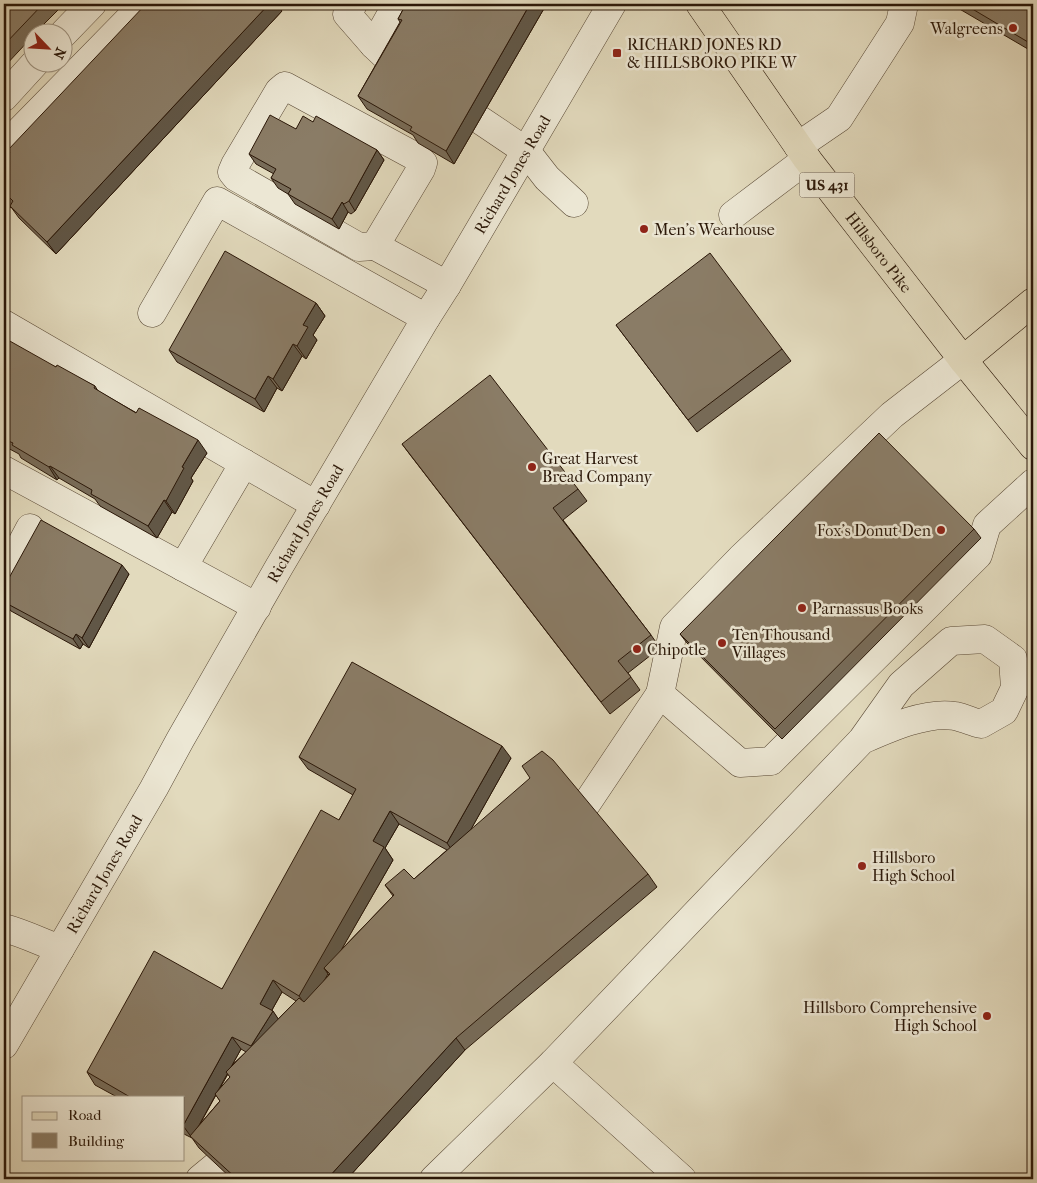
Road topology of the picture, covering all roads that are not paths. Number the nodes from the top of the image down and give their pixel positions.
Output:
1 (92, 4) edge
2 (144, 4) edge
3 (353, 4) edge
4 (397, 4) edge
5 (612, 4) edge
6 (700, 4) edge
7 (904, 4) edge
8 (72, 25) edge
9 (27, 72) edge
10 (4, 97) edge
11 (480, 120) edge
12 (4, 147) edge
13 (526, 152) junction
14 (803, 152) junction
15 (574, 203) dead end
16 (733, 215) dead end
17 (375, 246) junction
18 (446, 285) junction
19 (1033, 302) edge
20 (152, 313) dead end
21 (426, 318) junction
22 (4, 324) edge
23 (963, 360) junction
24 (1033, 446) edge
25 (244, 463) junction
26 (4, 470) edge
27 (1033, 483) edge
28 (316, 505) junction
29 (30, 528) dead end
30 (183, 567) junction
31 (4, 577) edge
32 (257, 607) junction
33 (660, 694) junction
34 (862, 740) junction
35 (586, 803) edge
36 (4, 928) edge
37 (60, 949) junction
38 (4, 1045) edge
39 (553, 1063) junction
40 (434, 1179) edge
41 (682, 1179) edge

1 - 8 street
2 - 12 street
3 - 4 street
5 - 13 street, Richard Jones Road
6 - 14 main road, Hillsboro Pike / US 431
7 - 14 street
9 - 10 street
11 - 13 street
13 - 15 street
13 - 18 street, Richard Jones Road
14 - 16 street
14 - 23 main road, Hillsboro Pike / US 431
17 - 17 street
17 - 18 street
18 - 21 street, Richard Jones Road
19 - 23 main road
20 - 21 street
21 - 28 street, Richard Jones Road
22 - 25 street
23 - 24 main road, Hillsboro Pike / US 431
23 - 33 street
25 - 28 street
25 - 30 street
26 - 30 street
27 - 33 street
28 - 32 street, Richard Jones Road
29 - 31 street
30 - 32 street
32 - 37 street, Richard Jones Road
33 - 35 street
34 - 34 street
34 - 39 street
36 - 37 street
37 - 38 street, Richard Jones Road
39 - 40 street
39 - 41 street

